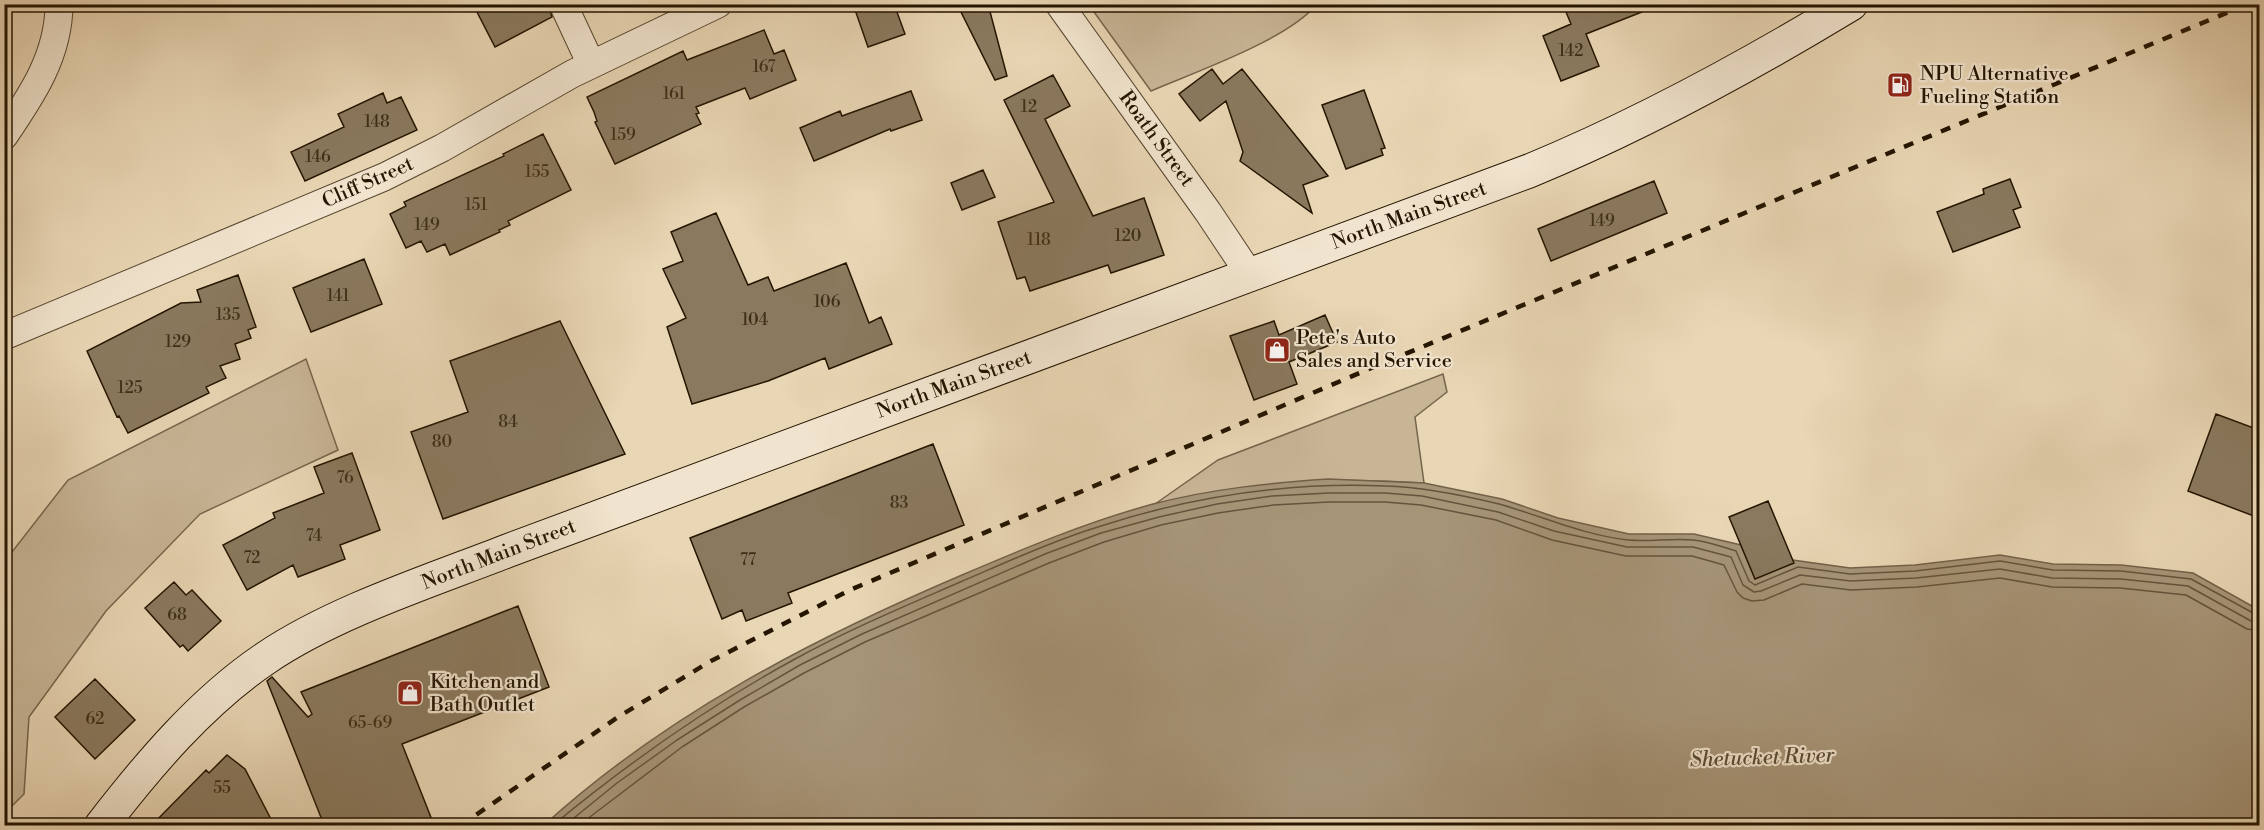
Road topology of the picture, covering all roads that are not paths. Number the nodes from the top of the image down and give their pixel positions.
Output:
1 (59, 4) edge
2 (563, 4) edge
3 (718, 4) edge
4 (1059, 4) edge
5 (1851, 4) edge
6 (591, 64) junction
7 (4, 136) edge
8 (1250, 275) junction
9 (4, 336) edge
10 (101, 825) edge

1 - 7 street
2 - 6 street
3 - 6 street, Cliff Street
4 - 8 street, Roath Street
5 - 8 main road, North Main Street
6 - 9 street, Cliff Street
8 - 10 main road, North Main Street

